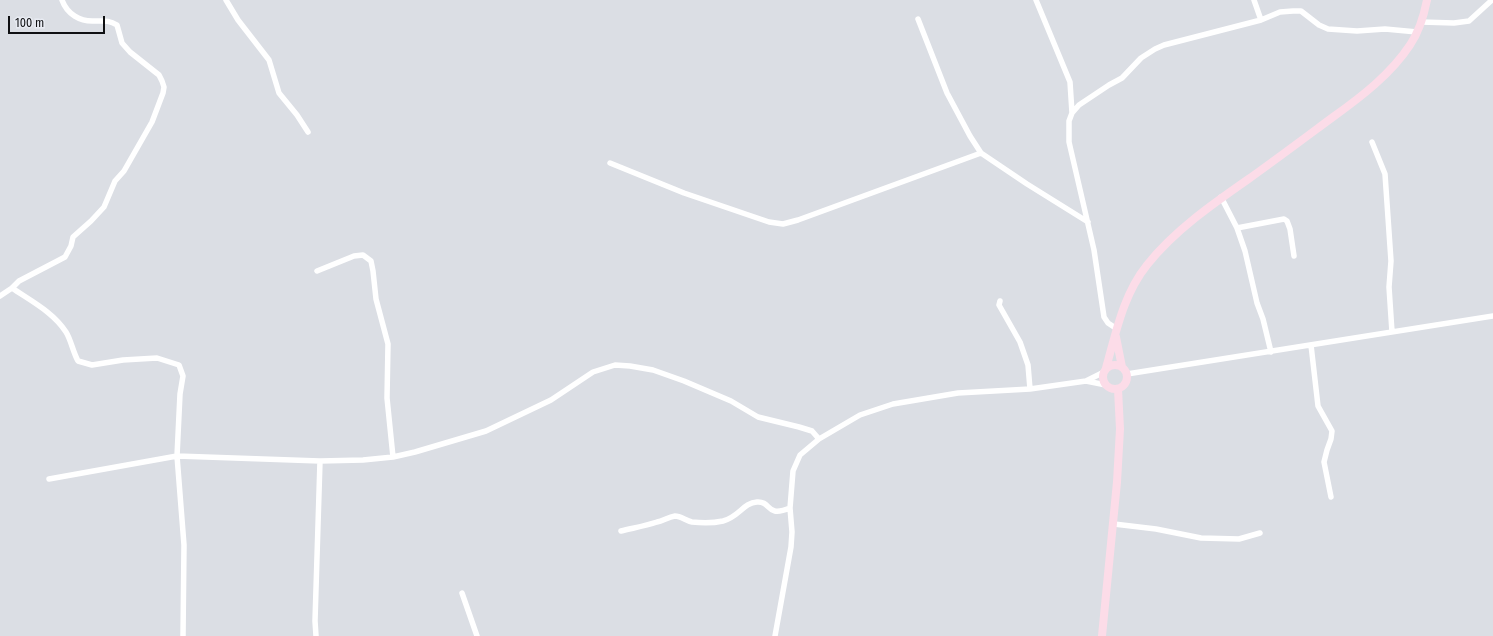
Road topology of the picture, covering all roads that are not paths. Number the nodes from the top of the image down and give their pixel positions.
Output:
1 (62, 0) edge
2 (226, 0) edge
3 (1036, 0) edge
4 (1254, 0) edge
5 (1427, 0) edge
6 (1492, 0) edge
7 (918, 19) dead end
8 (1261, 20) junction
9 (1421, 22) junction
10 (1417, 32) junction
11 (1072, 113) junction
12 (308, 132) dead end
13 (1372, 142) dead end
14 (981, 153) junction
15 (610, 163) dead end
16 (1222, 197) junction
17 (1088, 222) junction
18 (1236, 228) junction
19 (1294, 256) dead end
20 (317, 271) dead end
21 (12, 288) junction
22 (0, 296) edge
23 (1000, 301) dead end
24 (1493, 316) edge
25 (1116, 332) junction
26 (1392, 332) junction
27 (1312, 345) junction
28 (1271, 352) junction
29 (1122, 367) junction
30 (1105, 370) junction
31 (1127, 374) junction
32 (1086, 381) junction
33 (1106, 385) junction
34 (1030, 389) junction
35 (1118, 389) junction
36 (819, 439) junction
37 (177, 456) junction
38 (393, 457) junction
39 (320, 461) junction
40 (50, 479) dead end
41 (1331, 497) dead end
42 (790, 508) junction
43 (1114, 524) junction
44 (621, 532) dead end
45 (1260, 533) dead end
46 (462, 593) dead end
47 (183, 636) edge
48 (316, 636) edge
49 (477, 636) edge
50 (775, 636) edge
51 (1102, 636) edge

1 - 21 street
2 - 12 street
3 - 11 street
4 - 8 street
5 - 9 main road
6 - 9 street
7 - 14 street
8 - 10 street
8 - 11 street
9 - 10 main road
10 - 16 main road
11 - 17 street
13 - 26 street
14 - 15 street
14 - 17 street
16 - 18 street
16 - 25 main road
17 - 25 street
18 - 19 street
18 - 28 street
20 - 38 street
21 - 22 street
21 - 37 street
23 - 34 street
24 - 26 street
25 - 29 main road
25 - 30 main road
26 - 27 street
27 - 28 street
27 - 41 street
28 - 31 street
29 - 30 main road
29 - 31 main road
30 - 32 street
30 - 33 main road
31 - 35 main road
32 - 33 street
32 - 34 street
33 - 35 main road
34 - 36 street
35 - 43 main road
36 - 38 street
36 - 42 street
37 - 39 street
37 - 40 street
37 - 47 street
38 - 39 street
39 - 48 street
42 - 44 street
42 - 50 street
43 - 45 street
43 - 51 main road
46 - 49 street

